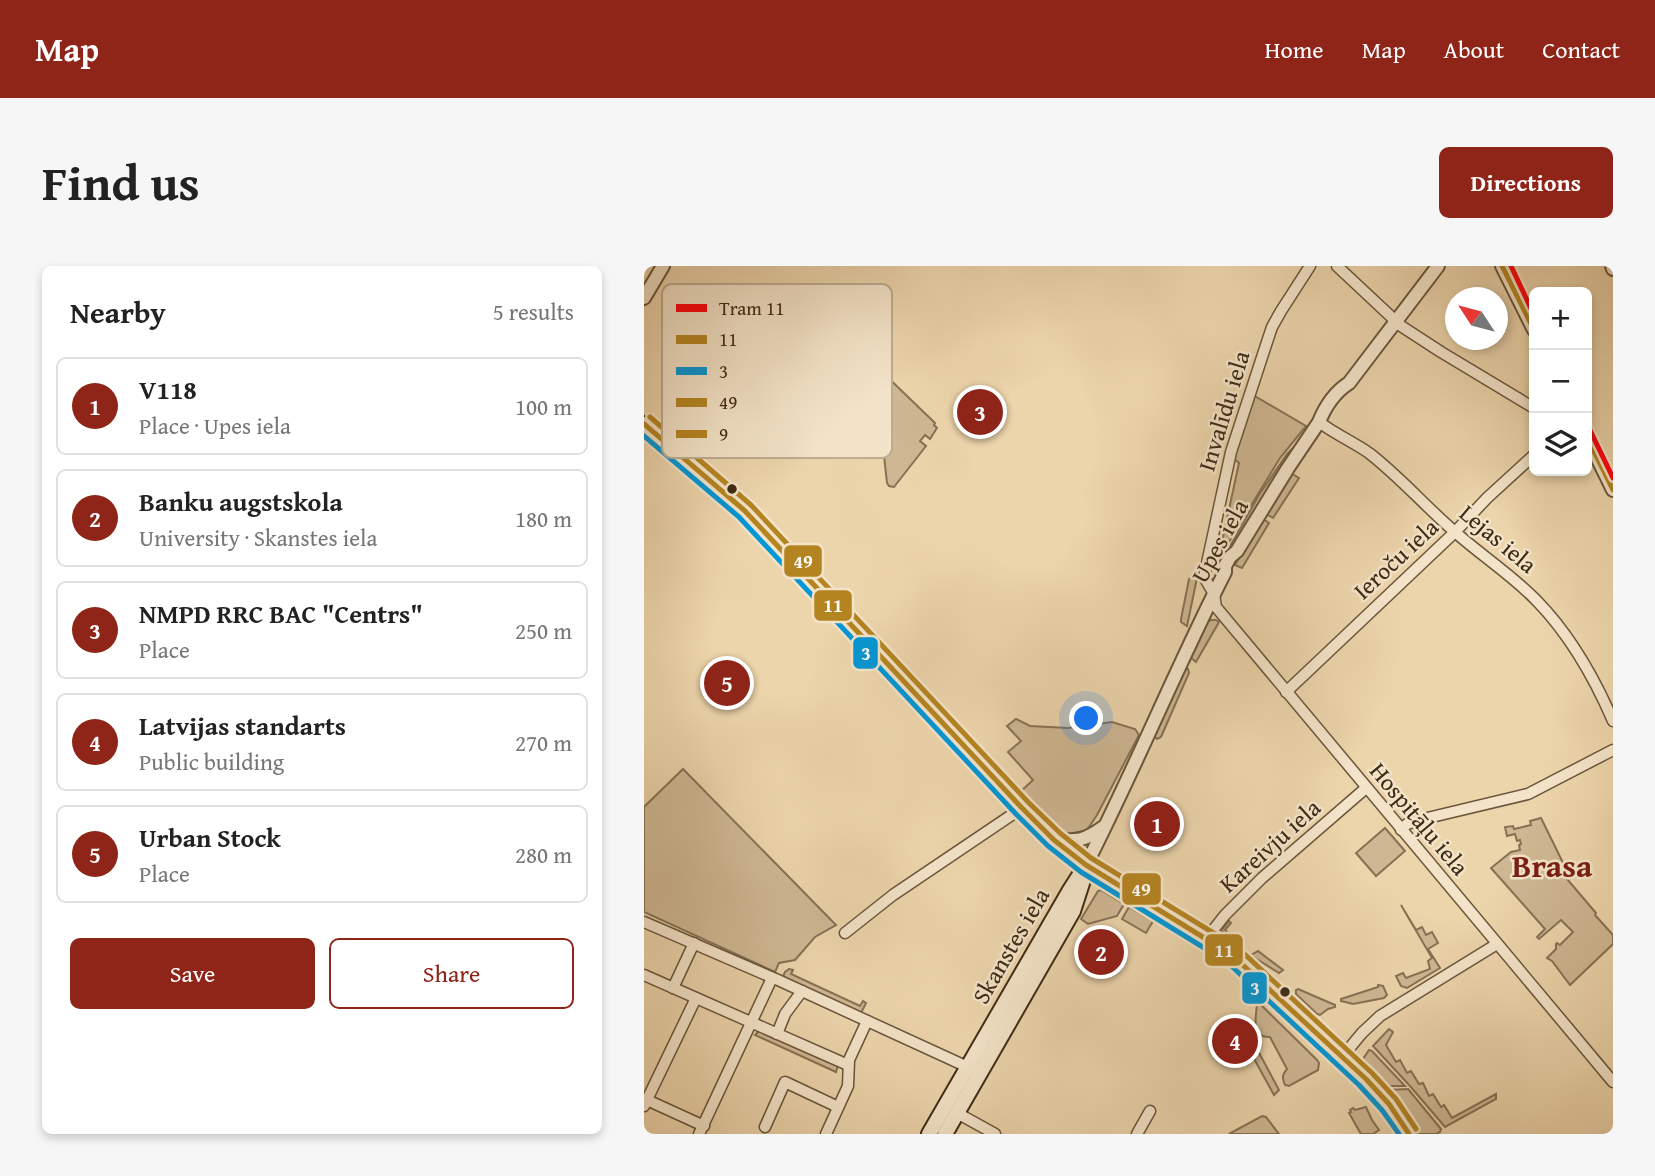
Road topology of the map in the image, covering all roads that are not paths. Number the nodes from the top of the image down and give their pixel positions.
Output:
1 (663, 266) edge
2 (1310, 266) edge
3 (1337, 266) edge
4 (1438, 266) edge
5 (1502, 266) edge
6 (644, 298) edge
7 (1529, 320) edge
8 (1396, 321) junction
9 (1529, 405) edge
10 (1319, 422) junction
11 (644, 424) edge
12 (662, 440) edge
13 (1592, 447) edge
14 (683, 458) edge
15 (1529, 460) edge
16 (1613, 489) edge
17 (1455, 532) junction
18 (1204, 577) joint
19 (1214, 594) junction
20 (1286, 692) junction
21 (1613, 721) edge
22 (1613, 750) edge
23 (1366, 788) junction
24 (1022, 808) junction
25 (1105, 825) junction
26 (1401, 830) junction
27 (1054, 840) junction
28 (1086, 865) junction
29 (644, 922) edge
30 (845, 933) dead end
31 (1206, 939) junction
32 (694, 943) junction
33 (1497, 944) junction
34 (644, 975) edge
35 (772, 978) junction
36 (673, 988) junction
37 (802, 991) junction
38 (696, 998) junction
39 (867, 1021) junction
40 (750, 1023) junction
41 (777, 1034) junction
42 (1342, 1057) junction
43 (848, 1065) junction
44 (973, 1070) junction
45 (1613, 1082) edge
46 (645, 1103) edge
47 (838, 1107) junction
48 (1150, 1111) dead end
49 (957, 1113) junction
50 (765, 1127) dead end
51 (701, 1132) edge
52 (826, 1134) edge
53 (929, 1134) edge
54 (944, 1134) edge
55 (995, 1134) edge
56 (1137, 1134) edge
57 (1409, 1134) edge

1 - 6 street
2 - 18 street, Invalīdu iela
3 - 8 street
4 - 8 street, Upes iela
5 - 7 street
8 - 9 street
8 - 10 street, Upes iela
10 - 17 street, Lejas iela
10 - 19 street, Upes iela
11 - 12 main road
13 - 16 street
14 - 24 main road
15 - 17 street, Ieroču iela
17 - 20 street, Ieroču iela
17 - 21 street, Lejas iela
18 - 19 street, Hospitāļu iela
19 - 20 street, Hospitāļu iela
19 - 25 street, Upes iela
20 - 23 street, Hospitāļu iela
22 - 26 street
23 - 26 street, Hospitāļu iela
23 - 31 street, Kareivju iela
24 - 27 main road
24 - 30 street
25 - 27 street
25 - 28 street, Upes iela
26 - 33 street, Hospitāļu iela
27 - 28 main road
28 - 31 main road
28 - 44 main road, Skanstes iela
29 - 32 street
31 - 42 main road
32 - 35 street
32 - 36 street
33 - 42 street
33 - 45 street, Hospitāļu iela
34 - 36 street
35 - 37 street
35 - 40 street
36 - 38 street
37 - 39 street
37 - 41 street
38 - 40 street
38 - 46 street
39 - 43 street
39 - 44 street
40 - 41 street
40 - 51 street
41 - 43 street
42 - 57 main road
43 - 47 street
44 - 49 main road, Skanstes iela
44 - 53 main road, Skanstes iela
46 - 51 street
47 - 50 street
47 - 52 street
48 - 56 street
49 - 54 main road, Skanstes iela
49 - 55 street

